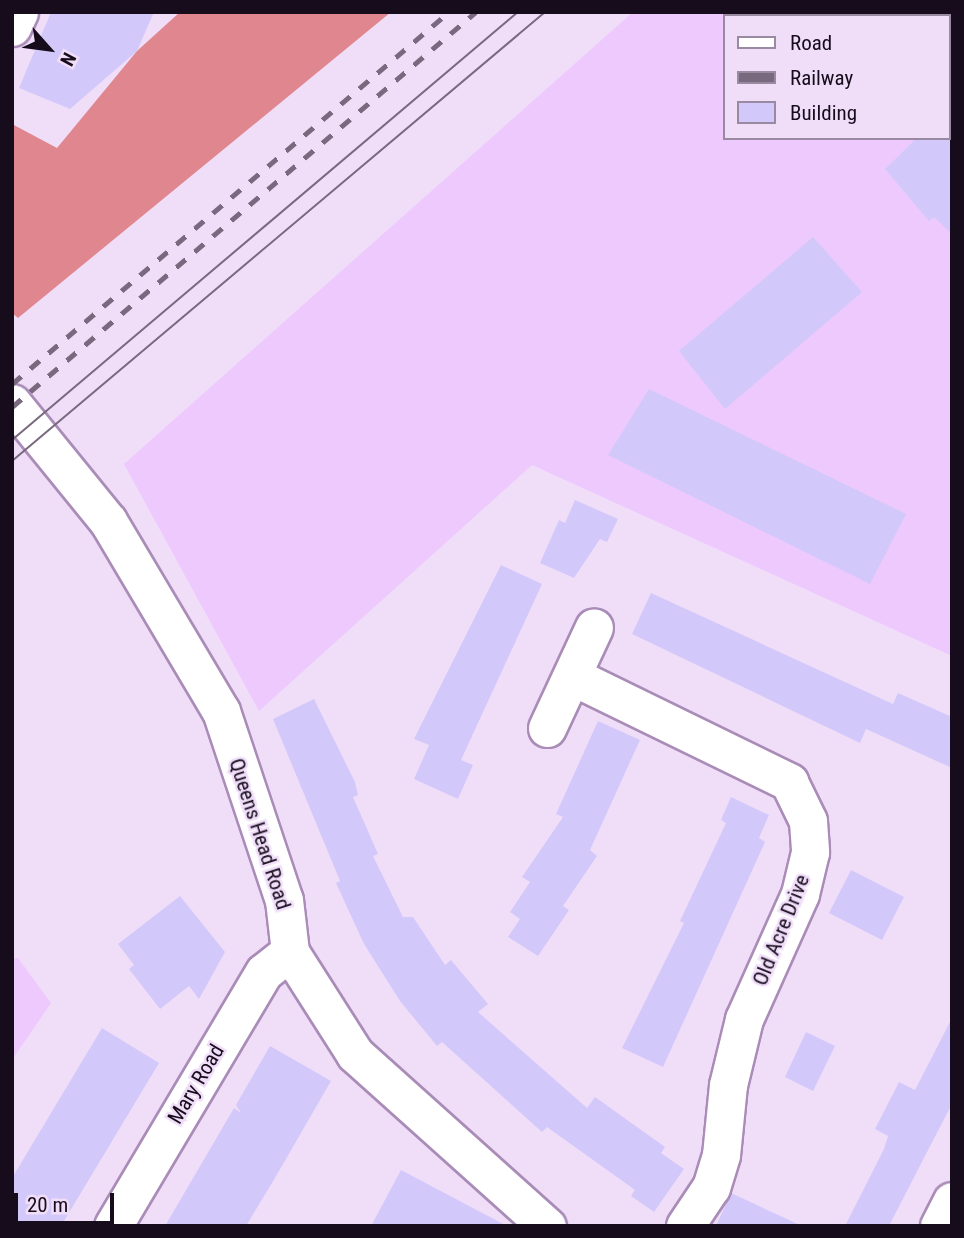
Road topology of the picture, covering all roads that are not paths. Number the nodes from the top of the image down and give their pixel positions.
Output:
1 (19, 12) edge
2 (12, 27) edge
3 (12, 403) edge
4 (593, 627) dead end
5 (572, 676) junction
6 (547, 728) dead end
7 (290, 952) junction
8 (952, 1201) edge
9 (533, 1221) edge
10 (113, 1226) edge
11 (685, 1226) edge
12 (939, 1226) edge

1 - 2 street
3 - 7 street, Queens Head Road
4 - 5 street
5 - 6 street
5 - 11 street, Old Acre Drive
7 - 9 street, Queens Head Road
7 - 10 street, Mary Road
8 - 12 street

